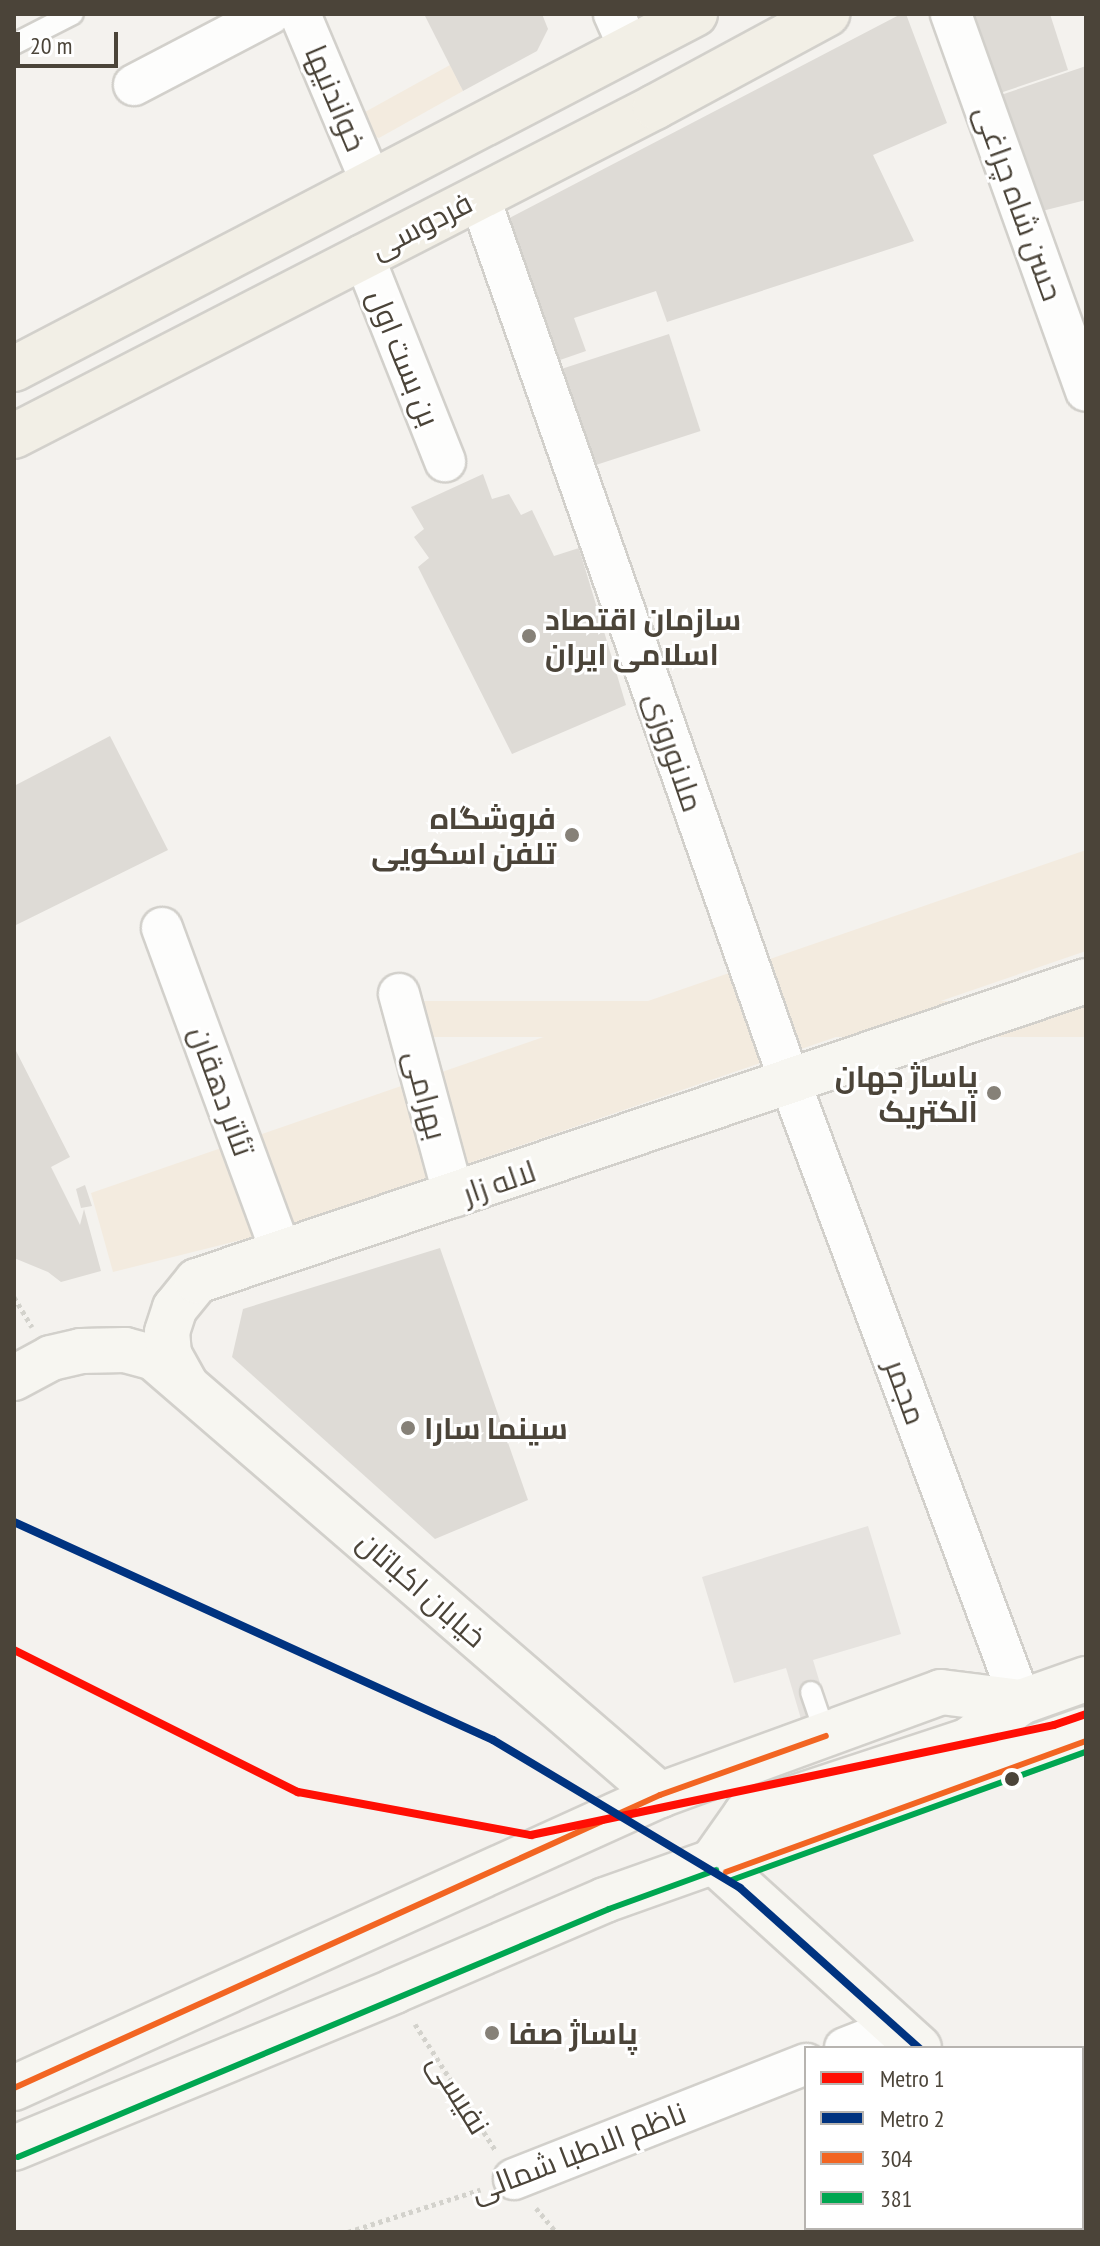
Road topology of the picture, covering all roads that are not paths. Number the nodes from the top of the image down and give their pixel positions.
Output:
1 (73, 14) edge
2 (270, 14) edge
3 (300, 14) edge
4 (695, 14) edge
5 (827, 14) edge
6 (951, 14) edge
7 (622, 31) edge
8 (14, 44) edge
9 (134, 85) dead end
10 (655, 107) junction
11 (371, 182) junction
12 (479, 196) junction
13 (363, 255) junction
14 (14, 369) edge
15 (1086, 391) edge
16 (14, 436) edge
17 (445, 461) dead end
18 (162, 928) dead end
19 (1086, 981) edge
20 (399, 994) dead end
21 (790, 1082) junction
22 (454, 1197) junction
23 (282, 1254) junction
24 (14, 1378) edge
25 (185, 1383) junction
26 (1086, 1679) edge
27 (811, 1692) dead end
28 (1021, 1702) junction
29 (1086, 1729) edge
30 (826, 1736) junction
31 (1086, 1741) edge
32 (660, 1795) junction
33 (720, 1866) junction
34 (908, 2038) edge
35 (858, 2046) edge
36 (804, 2065) edge
37 (14, 2088) edge
38 (14, 2148) edge
39 (514, 2179) road end

1 - 8 lane
2 - 9 street
3 - 11 street, خواندنیها
4 - 7 main road, فردوسی
5 - 10 main road, فردوسی
6 - 15 street, حسن شاه چراغی
7 - 10 main road
7 - 11 main road, فردوسی
10 - 12 main road, فردوسی
11 - 14 main road, فردوسی
12 - 13 main road, فردوسی
12 - 21 street, ملانوروزی
13 - 16 main road, فردوسی
13 - 17 street, بن بست اول
18 - 23 street, تئاتر دهقان
19 - 21 main road, لاله زار
20 - 22 street, بهرامی
21 - 22 main road, لاله زار
21 - 28 street, مجمر
22 - 23 main road, لاله زار
23 - 25 main road, لاله زار
24 - 25 main road
25 - 32 main road, خیابان اکباتان
26 - 28 main road
27 - 30 lane
28 - 30 main road
28 - 33 main road
29 - 33 main road
30 - 32 main road
31 - 33 lane
32 - 37 main road
33 - 34 main road
33 - 38 main road
34 - 35 street
36 - 39 street, ناظم الاطبا شمالی

